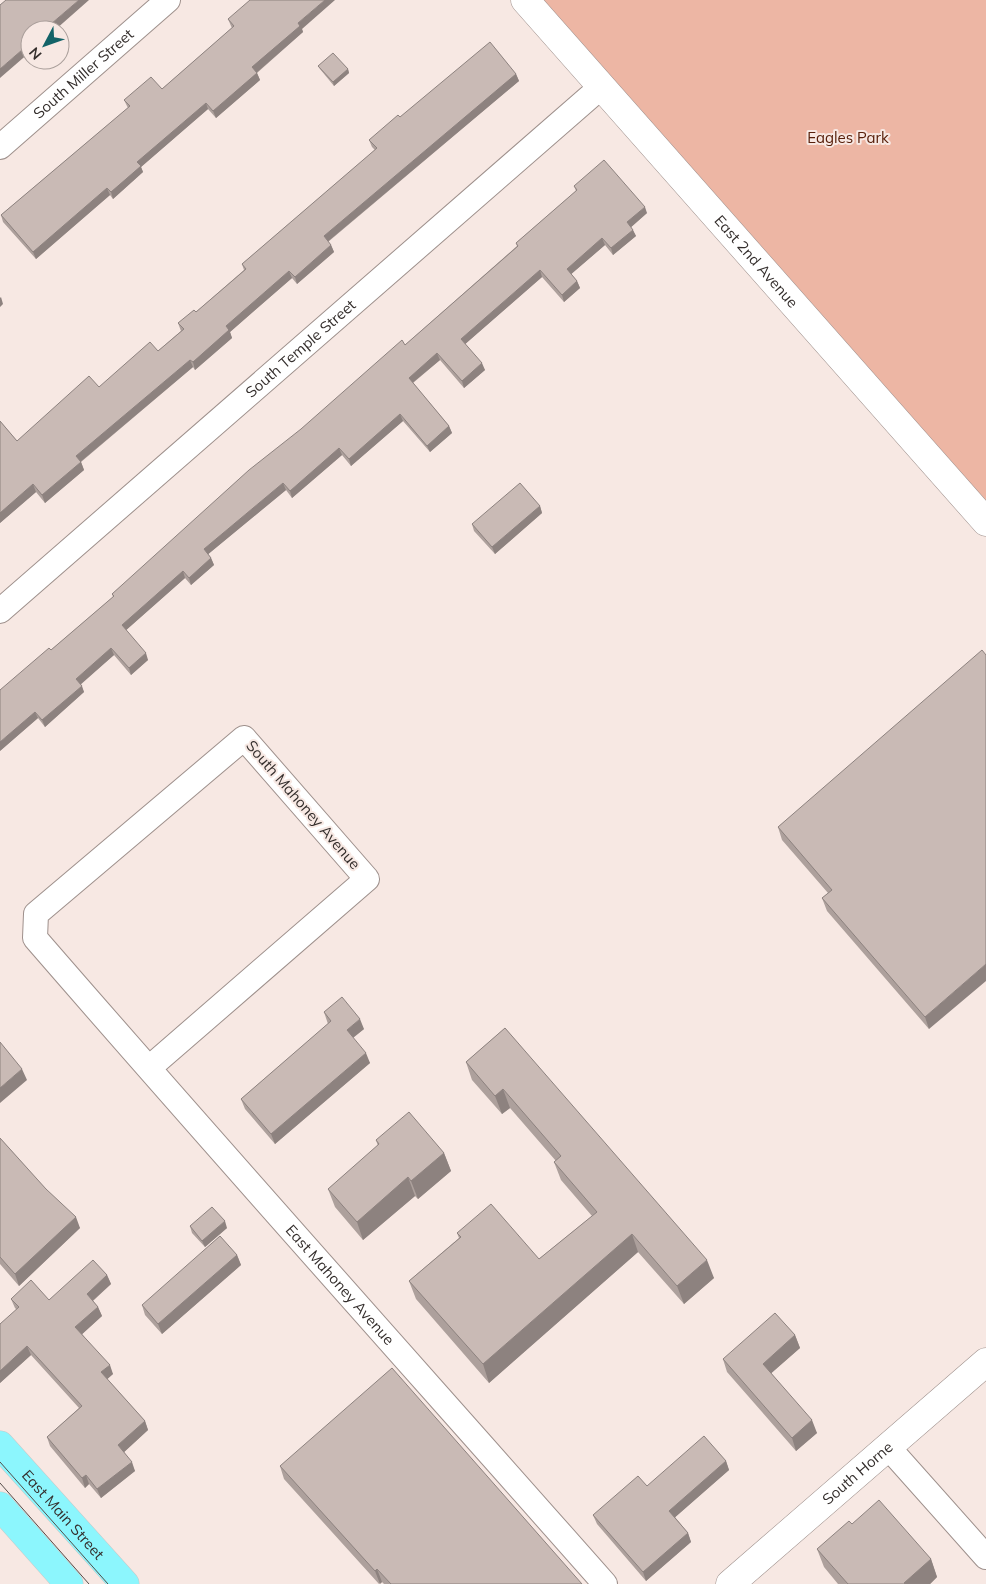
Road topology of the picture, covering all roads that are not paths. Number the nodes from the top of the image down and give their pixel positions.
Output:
1 (168, 0) edge
2 (524, 0) edge
3 (601, 87) junction
4 (0, 147) edge
5 (986, 522) edge
6 (0, 611) edge
7 (75, 984) joint
8 (149, 1068) junction
9 (986, 1362) edge
10 (0, 1445) edge
11 (888, 1447) junction
12 (0, 1506) edge
13 (986, 1557) edge
14 (69, 1584) edge
15 (125, 1584) edge
16 (605, 1584) edge
17 (730, 1584) edge

1 - 4 street, South Miller Street
2 - 3 street, East 2nd Avenue
3 - 5 street, East 2nd Avenue
3 - 6 street, South Temple Street
7 - 8 street, East Mahoney Avenue
7 - 8 street, South Mahoney Avenue
8 - 16 street, East Mahoney Avenue
9 - 11 street, South Horne
10 - 15 main road, East Main Street
11 - 13 street
11 - 17 street, South Horne
12 - 14 main road

